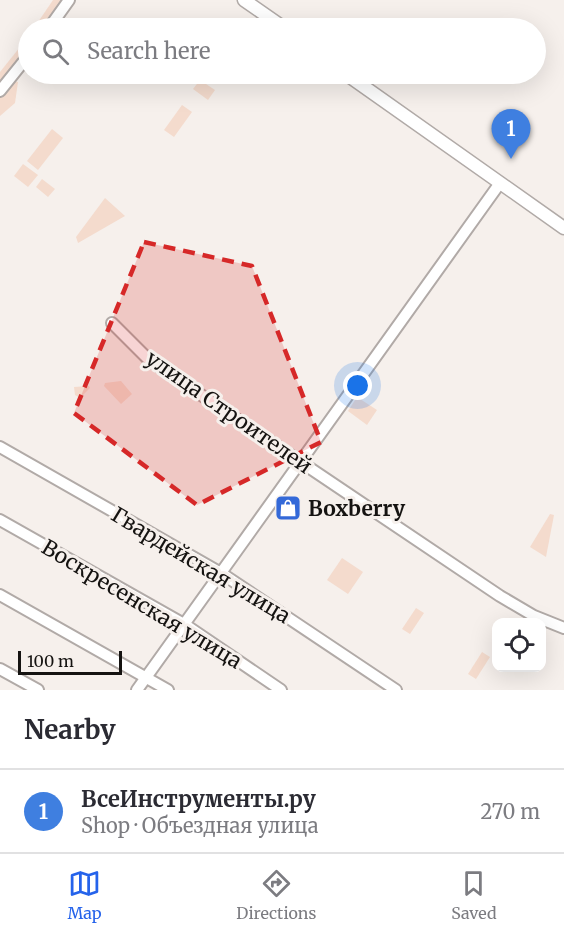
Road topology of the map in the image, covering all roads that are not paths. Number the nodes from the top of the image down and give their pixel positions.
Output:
1 (69, 0) edge
2 (244, 0) edge
3 (56, 18) edge
4 (270, 18) edge
5 (18, 68) edge
6 (360, 84) edge
7 (0, 91) edge
8 (500, 183) junction
9 (564, 228) edge
10 (112, 323) dead end
11 (0, 447) edge
12 (301, 463) junction
13 (0, 520) edge
14 (221, 573) junction
15 (0, 595) edge
16 (184, 624) junction
17 (564, 628) edge
18 (0, 669) edge
19 (146, 676) junction
20 (38, 690) edge
21 (137, 690) edge
22 (168, 690) edge
23 (281, 690) edge
24 (396, 690) edge

1 - 3 street
2 - 4 main road
5 - 7 street
6 - 8 main road
8 - 9 main road
8 - 12 street
10 - 12 street, улица Строителей
11 - 14 street, Гвардейская улица
12 - 14 street
12 - 17 street, улица Строителей
13 - 16 street, Воскресенская улица
14 - 16 street
14 - 24 street, Гвардейская улица
15 - 19 street
16 - 19 street
16 - 23 street, Воскресенская улица
18 - 20 street
19 - 21 street
19 - 22 street

